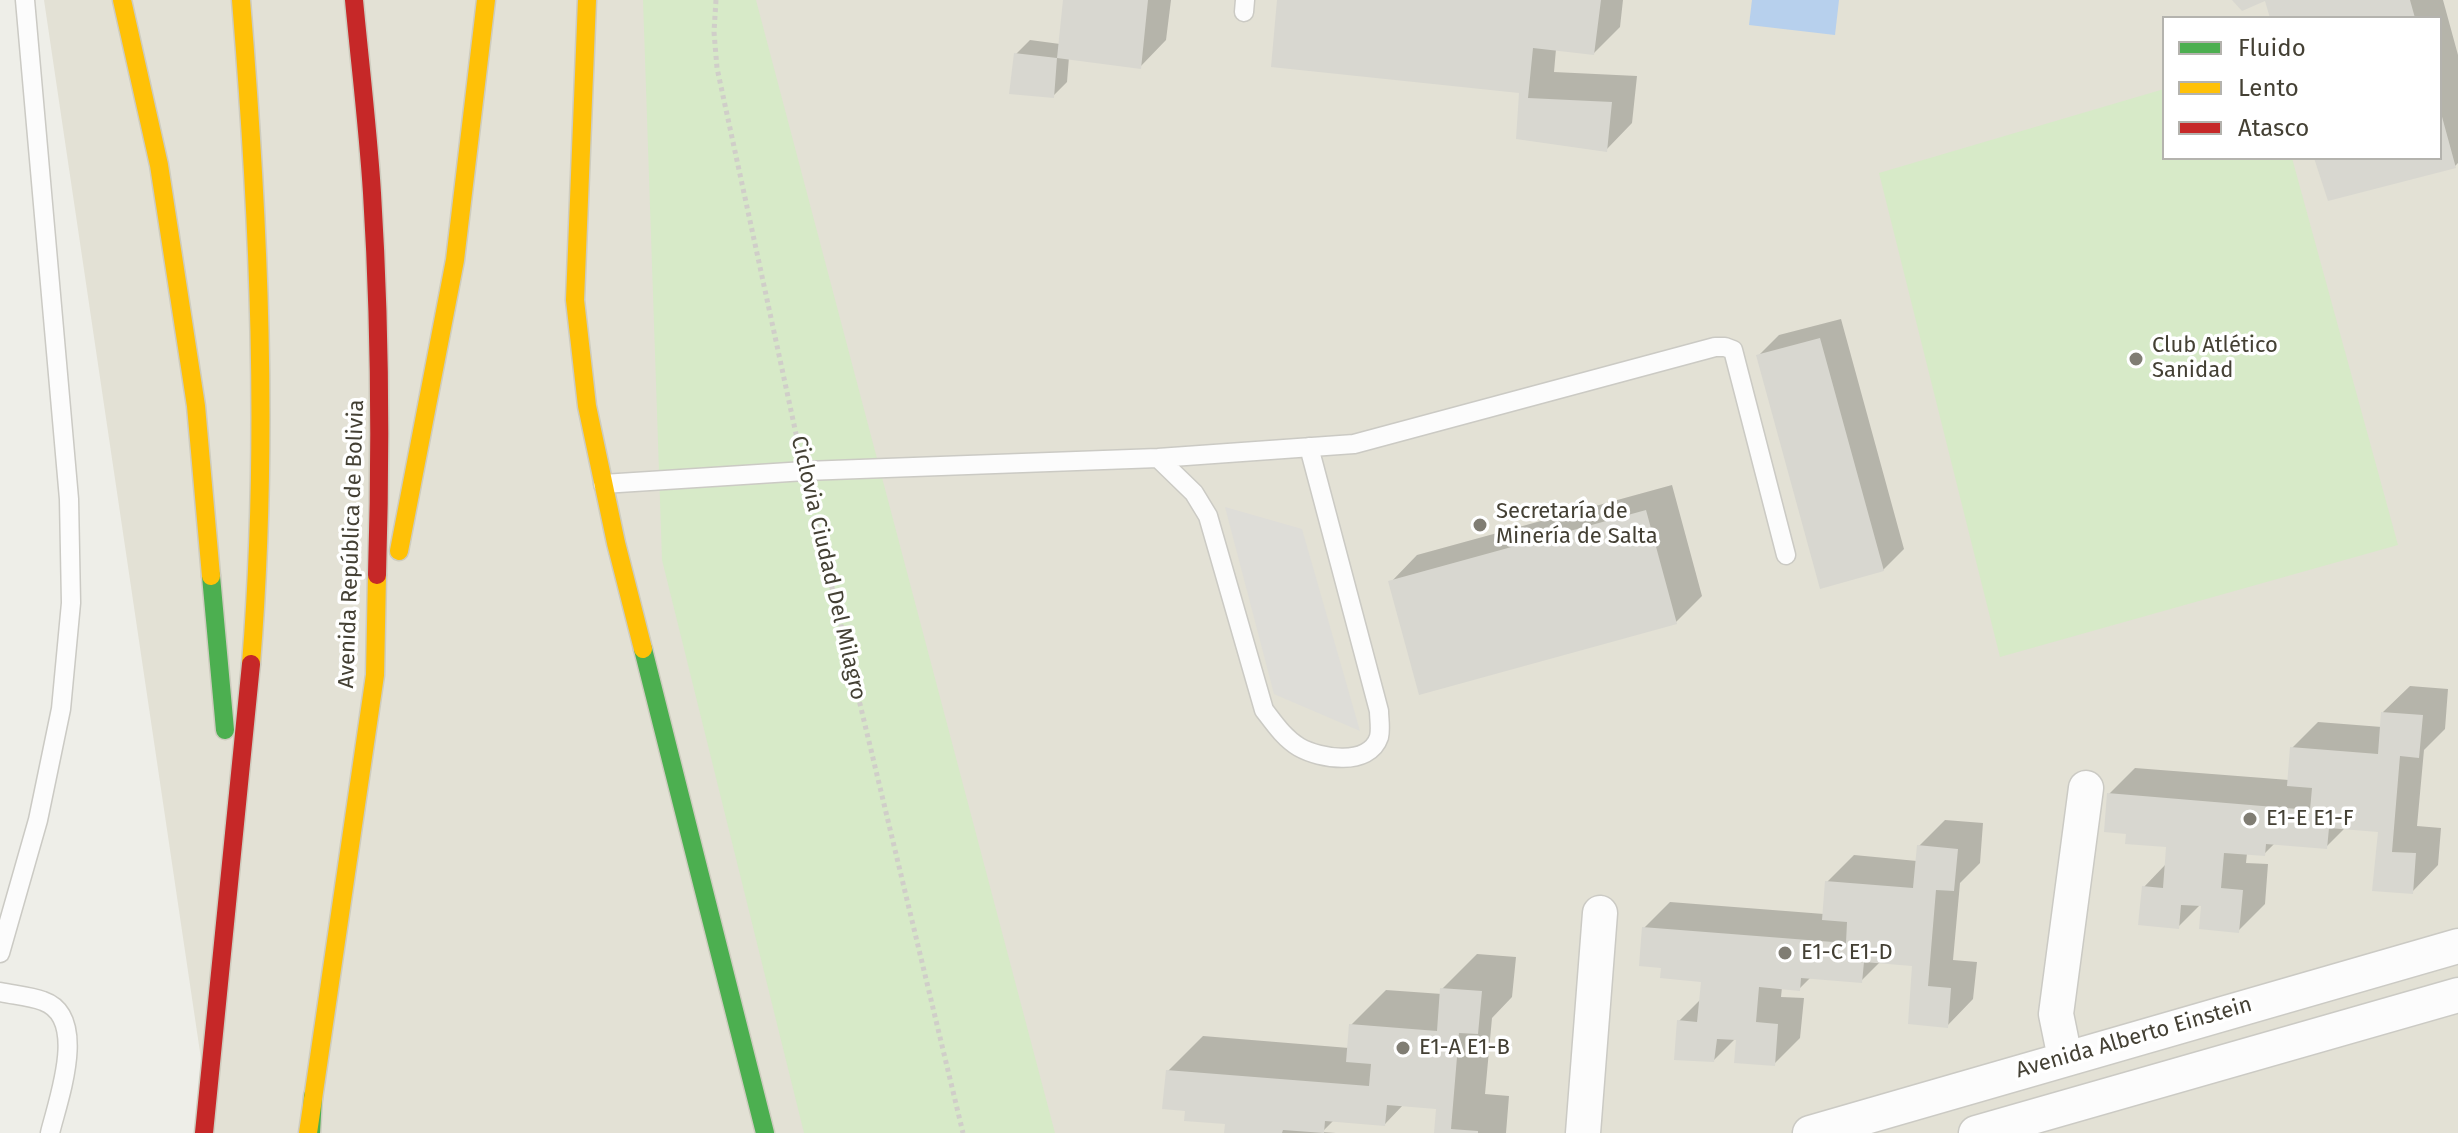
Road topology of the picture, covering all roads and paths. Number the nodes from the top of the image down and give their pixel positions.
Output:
1 (25, 0) edge
2 (122, 0) edge
3 (241, 0) edge
4 (354, 0) edge
5 (486, 0) edge
6 (587, 0) edge
7 (716, 0) edge
8 (1309, 447) junction
9 (1158, 458) junction
10 (805, 471) junction
11 (603, 484) junction
12 (1786, 555) dead end
13 (375, 675) junction
14 (2086, 788) dead end
15 (235, 844) junction
16 (1600, 913) dead end
17 (2458, 946) edge
18 (0, 953) edge
19 (0, 992) edge
20 (2458, 995) edge
21 (2065, 1058) junction
22 (50, 1133) edge
23 (204, 1133) edge
24 (309, 1133) edge
25 (765, 1133) edge
26 (963, 1133) edge
27 (1583, 1133) edge
28 (1810, 1133) edge
29 (1976, 1133) edge

1 - 18 lane
2 - 15 main road
3 - 15 main road
4 - 13 main road, Avenida República de Bolivia
5 - 13 main road
6 - 11 main road
7 - 10 path, Ciclovia Ciudad Del Milagro
8 - 9 lane
8 - 9 lane
8 - 12 lane
9 - 10 lane
10 - 11 lane
10 - 26 path, Ciclovia Ciudad Del Milagro
11 - 25 main road
13 - 24 main road, Avenida República de Bolivia
14 - 21 street
15 - 23 main road
16 - 27 street
17 - 21 street, Avenida Alberto Einstein
19 - 22 lane
20 - 29 street
21 - 28 street, Avenida Alberto Einstein

